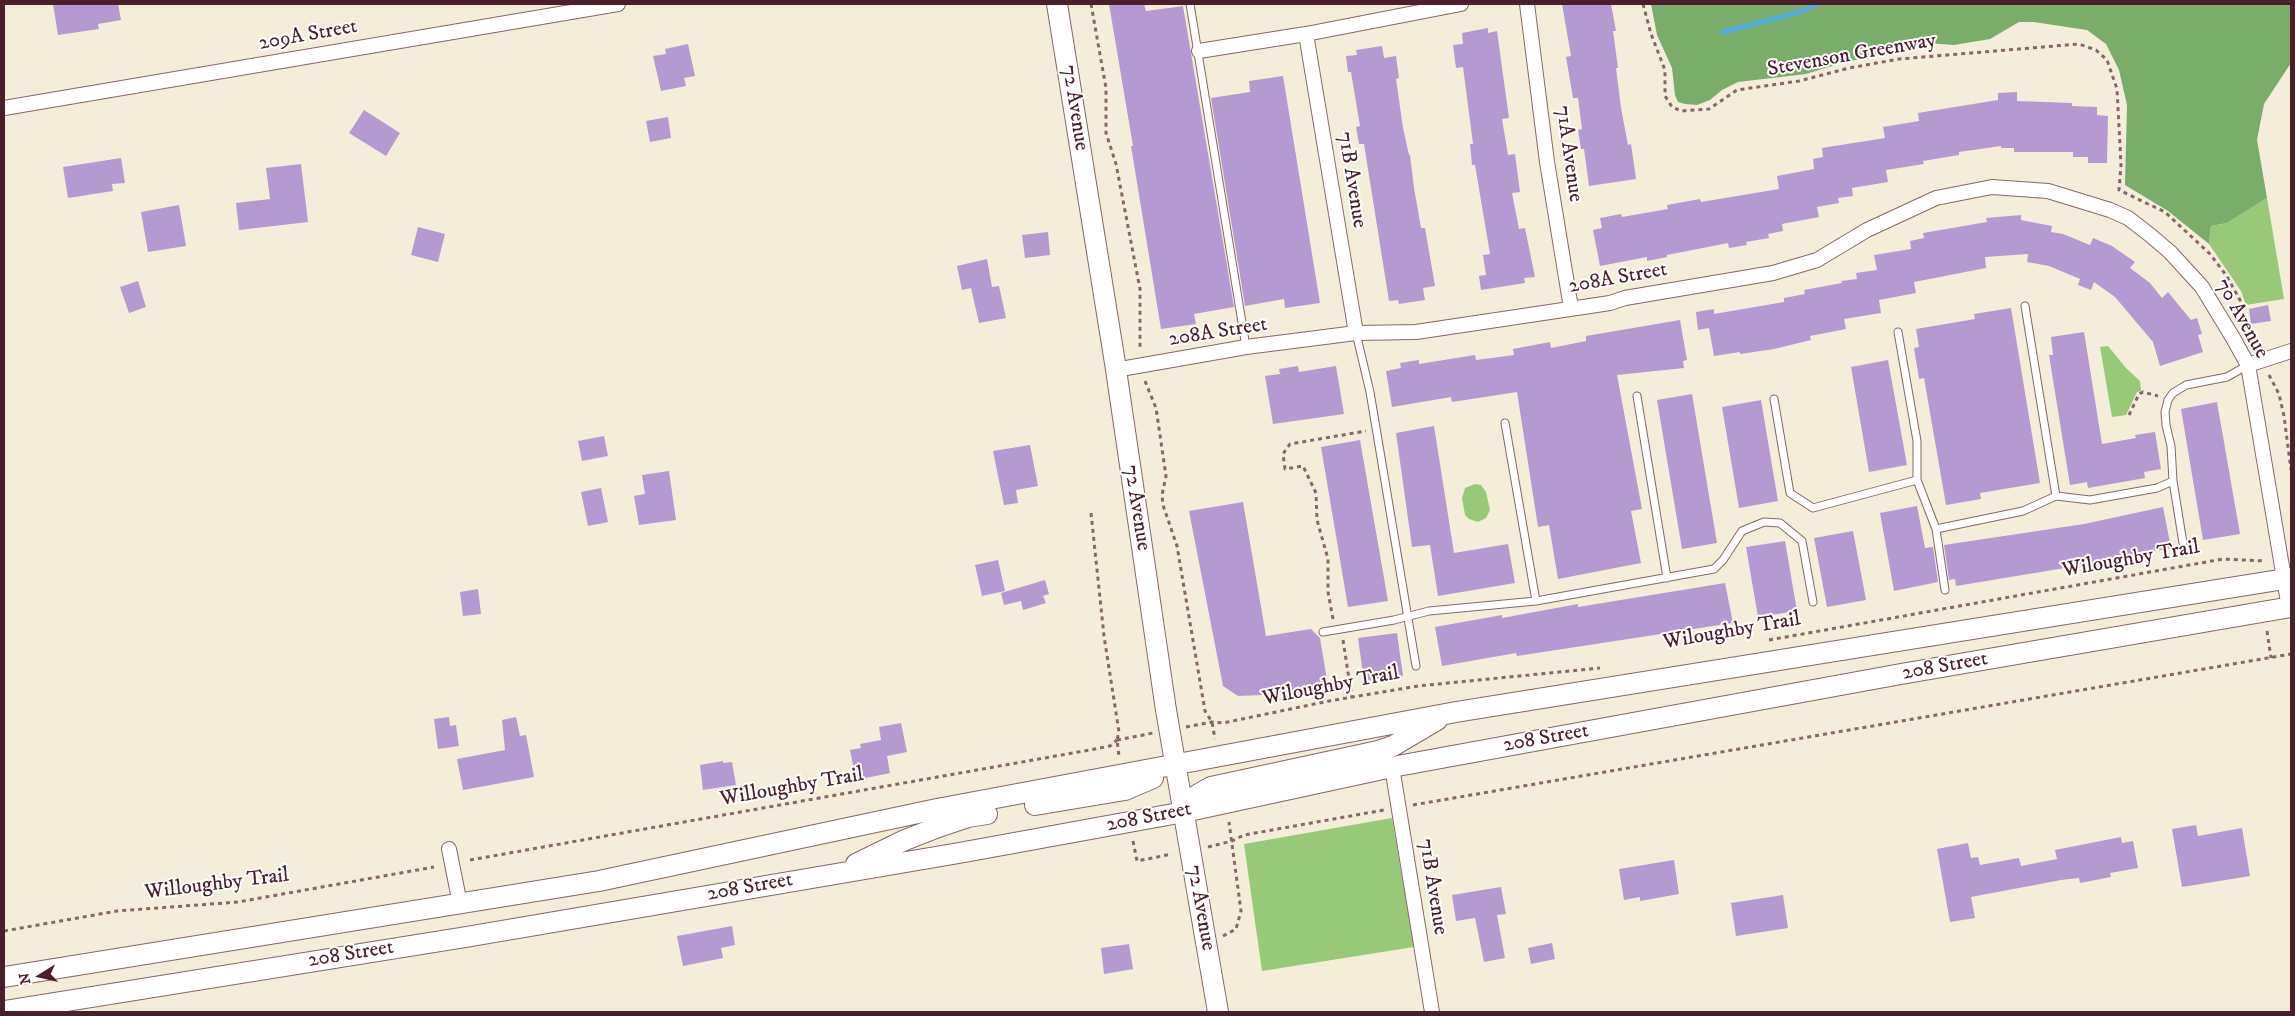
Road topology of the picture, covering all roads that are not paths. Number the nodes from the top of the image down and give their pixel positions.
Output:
1 (618, 4) edge
2 (1057, 4) edge
3 (1190, 4) edge
4 (1461, 4) edge
5 (1527, 4) edge
6 (1306, 34) junction
7 (1199, 51) junction
8 (4, 108) edge
9 (2110, 210) joint
10 (2025, 306) dead end
11 (1571, 308) junction
12 (1898, 332) dead end
13 (1356, 333) junction
14 (1246, 347) junction
15 (2291, 351) edge
16 (2248, 365) junction
17 (1115, 370) junction
18 (1637, 396) dead end
19 (1774, 399) dead end
20 (1505, 423) dead end
21 (1917, 480) junction
22 (2173, 482) junction
23 (2056, 496) junction
24 (1936, 529) junction
25 (2184, 543) dead end
26 (1667, 578) junction
27 (2287, 578) edge
28 (1945, 590) dead end
29 (1536, 601) junction
30 (1813, 602) dead end
31 (2290, 607) edge
32 (1408, 616) junction
33 (1323, 632) dead end
34 (1416, 666) dead end
35 (1456, 712) junction
36 (1176, 765) junction
37 (1392, 767) junction
38 (1184, 812) junction
39 (449, 849) dead end
40 (835, 874) junction
41 (460, 904) junction
42 (4, 977) edge
43 (4, 1010) edge
44 (1218, 1012) edge
45 (1432, 1012) edge

1 - 8 street, 209A Street
2 - 17 main road, 72 Avenue
3 - 7 lane
4 - 6 street
5 - 11 street, 71A Avenue
6 - 7 street
6 - 13 street, 71B Avenue
7 - 14 lane
9 - 11 street, 208A Street
9 - 16 street, 70 Avenue
10 - 23 lane
11 - 13 street, 208A Street
12 - 21 lane
13 - 14 street, 208A Street
13 - 32 lane
14 - 17 street, 208A Street
15 - 16 street
16 - 22 lane
16 - 27 street, 70 Avenue
17 - 36 main road, 72 Avenue
18 - 26 lane
19 - 21 lane
20 - 29 lane
21 - 24 lane
22 - 23 lane
22 - 25 lane
23 - 24 lane
24 - 28 lane
26 - 29 lane
26 - 30 lane
27 - 31 street, 70 Avenue
27 - 35 main road, 208 Street
29 - 32 lane
31 - 37 main road, 208 Street
32 - 33 lane
32 - 34 lane
35 - 36 main road, 208 Street
35 - 38 main road
36 - 38 main road, 72 Avenue
36 - 40 main road
36 - 41 main road, 208 Street
37 - 38 main road, 208 Street
37 - 45 street, 71B Avenue
38 - 40 main road, 208 Street
38 - 44 main road, 72 Avenue
39 - 41 street
40 - 43 main road, 208 Street
41 - 42 main road, 208 Street

